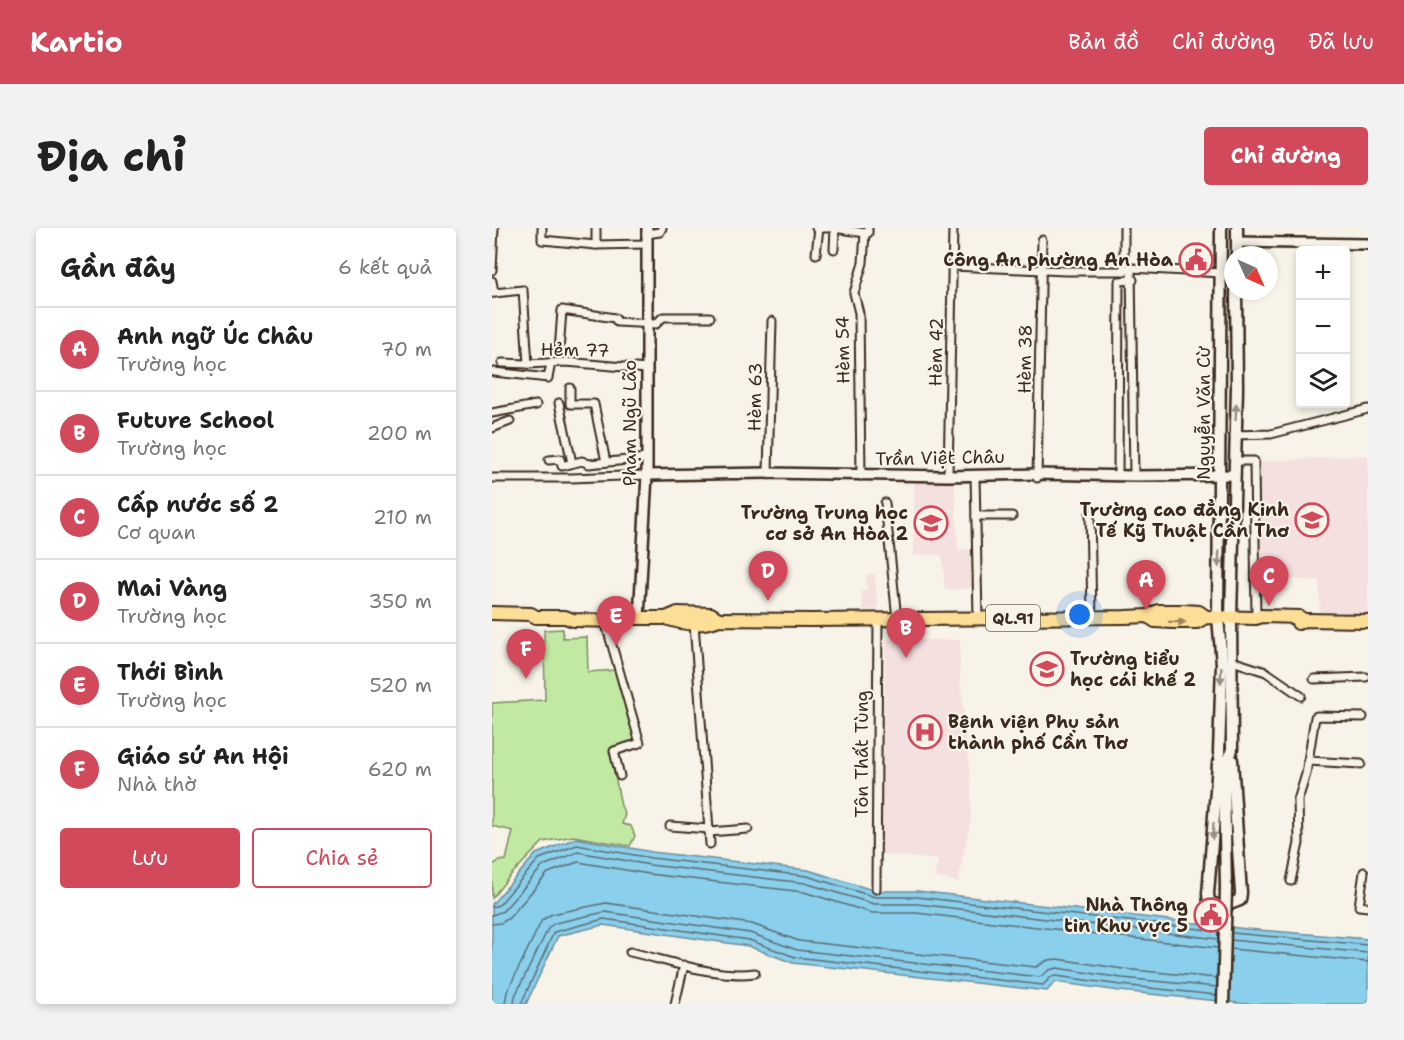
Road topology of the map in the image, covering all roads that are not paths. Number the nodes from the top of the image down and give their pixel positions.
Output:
1 (542, 228) edge
2 (596, 228) edge
3 (662, 228) edge
4 (818, 228) edge
5 (829, 228) edge
6 (834, 228) edge
7 (953, 228) edge
8 (1124, 228) edge
9 (1221, 228) edge
10 (1237, 228) edge
11 (494, 231) edge
12 (866, 231) edge
13 (647, 235) edge
14 (1042, 240) dead end
15 (1237, 242) junction
16 (596, 244) junction
17 (1368, 244) edge
18 (1237, 246) edge
19 (834, 249) dead end
20 (816, 254) dead end
21 (952, 266) junction
22 (1042, 269) junction
23 (1128, 269) junction
24 (492, 270) edge
25 (1221, 273) junction
26 (1133, 280) junction
27 (492, 281) edge
28 (493, 293) edge
29 (1236, 300) edge
30 (710, 317) dead end
31 (772, 321) dead end
32 (647, 324) junction
33 (559, 352) dead end
34 (502, 363) dead end
35 (551, 363) junction
36 (528, 364) junction
37 (647, 369) junction
38 (494, 372) dead end
39 (570, 388) dead end
40 (559, 403) dead end
41 (536, 405) dead end
42 (1368, 409) edge
43 (492, 413) edge
44 (510, 421) dead end
45 (492, 428) edge
46 (1234, 435) junction
47 (647, 458) junction
48 (549, 460) dead end
49 (1234, 460) junction
50 (606, 462) junction
51 (572, 463) junction
52 (768, 473) junction
53 (647, 475) junction
54 (975, 475) junction
55 (1118, 475) junction
56 (1220, 475) junction
57 (1233, 475) junction
58 (861, 476) junction
59 (948, 476) junction
60 (1037, 476) junction
61 (1134, 476) junction
62 (492, 478) edge
63 (885, 503) dead end
64 (1090, 513) dead end
65 (976, 516) junction
66 (1012, 516) dead end
67 (492, 613) edge
68 (536, 617) junction
69 (565, 617) junction
70 (1092, 617) junction
71 (1218, 617) junction
72 (634, 618) junction
73 (666, 618) junction
74 (978, 618) junction
75 (1256, 618) junction
76 (719, 619) junction
77 (878, 619) junction
78 (897, 619) junction
79 (492, 620) edge
80 (604, 621) junction
81 (1368, 621) edge
82 (694, 623) junction
83 (1232, 661) junction
84 (1366, 677) dead end
85 (1314, 679) dead end
86 (1301, 696) dead end
87 (1363, 717) dead end
88 (1232, 749) junction
89 (1219, 752) junction
90 (1308, 761) junction
91 (1361, 764) dead end
92 (620, 776) dead end
93 (1224, 778) junction
94 (670, 826) dead end
95 (748, 829) dead end
96 (709, 831) junction
97 (710, 844) dead end
98 (1364, 872) dead end
99 (1291, 881) dead end
100 (876, 889) dead end
101 (1368, 907) edge
102 (630, 952) dead end
103 (684, 965) junction
104 (755, 973) dead end
105 (675, 1004) edge
106 (1223, 1004) edge

1 - 16 street
2 - 16 street
3 - 13 street
4 - 5 street
4 - 20 street
6 - 12 street
6 - 19 street
7 - 21 street, Hèm 42
8 - 23 street
9 - 25 main road, Nguyễn Văn Cừ
10 - 15 main road
11 - 24 street
12 - 58 street, Hèm 54
13 - 16 street
13 - 32 street, Phạm Ngũ Lão
14 - 22 street, Hèm 38
15 - 17 street
15 - 18 main road
21 - 22 street
21 - 59 street, Hèm 42
22 - 23 street
22 - 60 street, Hèm 38
23 - 25 street
23 - 26 street
25 - 56 main road, Nguyễn Văn Cừ
26 - 55 street
26 - 61 street
27 - 28 street
28 - 36 street
46 -> 29 main road, Nguyễn Văn Cừ
30 - 32 street
31 - 52 street, Hèm 63
32 - 33 street
32 - 37 street, Phạm Ngũ Lão
34 - 36 street, Hẻm 77
35 - 36 street, Hẻm 77
35 - 37 street, Hẻm 77
35 - 38 street
37 - 47 street, Phạm Ngũ Lão
39 - 50 street
40 - 51 street
41 - 43 street
42 - 46 street
44 - 45 street
46 - 49 main road, Nguyễn Văn Cừ
47 - 50 street
47 - 53 street, Phạm Ngũ Lão
48 - 51 street
49 - 57 main road, Nguyễn Văn Cừ
49 - 75 street
50 - 51 street
52 - 53 street, Trần Việt Châu
52 - 58 street, Trần Việt Châu
53 - 62 street
53 - 72 street, Phạm Ngũ Lão
54 - 59 street, Trần Việt Châu
54 - 60 street, Trần Việt Châu
54 - 65 street
55 - 60 street, Trần Việt Châu
55 - 61 street, Trần Việt Châu
56 - 57 street, Trần Việt Châu
56 - 61 street, Trần Việt Châu
56 -> 71 main road, Nguyễn Văn Cừ
57 - 71 main road, Nguyễn Văn Cừ
58 - 59 street, Trần Việt Châu
63 - 78 street
64 - 70 street
65 - 66 street
65 - 74 street
67 - 68 highway, QL.91
68 - 69 highway, QL.91
68 - 79 highway, QL.91
69 - 72 highway, QL.91
69 - 80 highway, QL.91
70 - 71 highway, QL.91
70 - 74 highway, QL.91
71 - 75 highway, QL.91
71 - 83 main road, Nguyễn Văn Cừ
71 -> 89 main road, Nguyễn Văn Cừ
72 - 73 highway, QL.91
72 - 80 highway, QL.91
73 - 76 highway, QL.91
73 - 82 highway, QL.91
74 - 78 highway, QL.91
75 - 81 highway, QL.91
76 - 77 highway, QL.91
76 - 82 highway, QL.91
77 - 78 highway, QL.91
77 - 100 street, Tôn Thất Tùng
80 - 92 street
82 - 96 street
83 - 86 street
83 - 88 main road, Nguyễn Văn Cừ
84 - 85 street
87 - 90 street
89 -> 88 main road
88 - 93 main road, Nguyễn Văn Cừ
89 - 93 main road, Nguyễn Văn Cừ
90 - 91 street
90 - 99 street
93 - 106 main road, Nguyễn Văn Cừ, bridge
94 - 96 street
95 - 96 street
96 - 97 street
98 - 101 street
102 - 103 street
103 - 104 street
103 - 105 street

